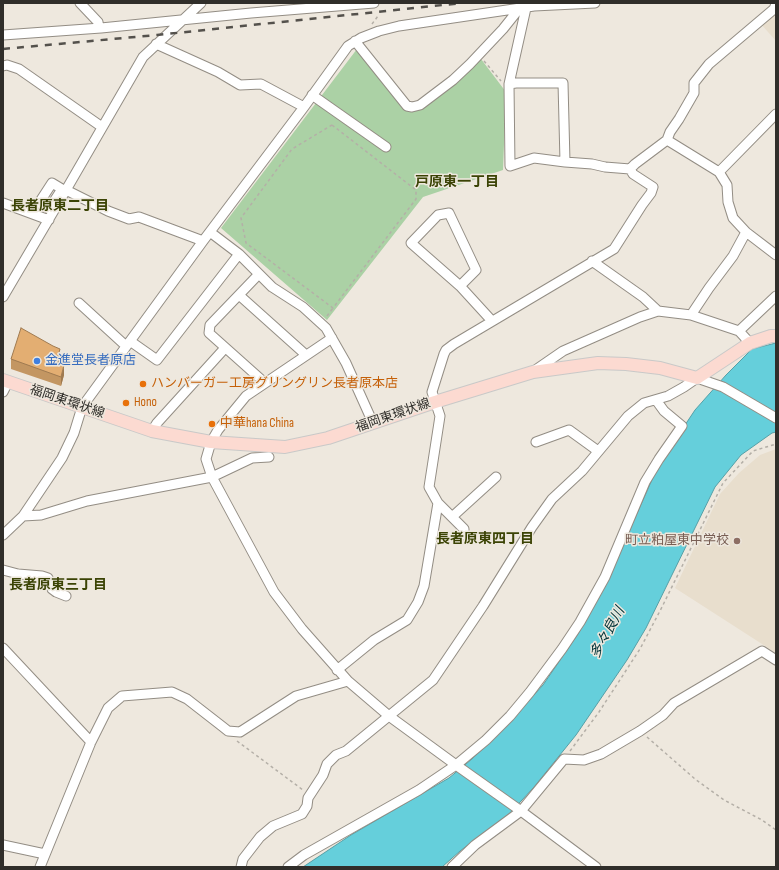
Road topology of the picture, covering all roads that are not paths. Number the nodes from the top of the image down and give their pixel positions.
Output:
1 (80, 3) edge
2 (201, 3) edge
3 (369, 3) edge
4 (595, 3) edge
5 (776, 4) edge
6 (522, 8) junction
7 (184, 19) junction
8 (99, 28) junction
9 (3, 35) edge
10 (355, 41) junction
11 (156, 44) junction
12 (3, 66) edge
13 (509, 84) junction
14 (312, 96) junction
15 (304, 107) junction
16 (776, 114) edge
17 (102, 127) junction
18 (667, 140) junction
19 (386, 148) dead end
20 (565, 162) junction
21 (630, 169) junction
22 (719, 172) junction
23 (66, 190) junction
24 (3, 203) edge
25 (48, 220) junction
26 (210, 232) junction
27 (746, 232) junction
28 (202, 241) junction
29 (239, 254) junction
30 (776, 255) edge
31 (592, 261) junction
32 (259, 274) junction
33 (460, 286) junction
34 (4, 294) edge
35 (239, 295) junction
36 (776, 296) edge
37 (79, 303) dead end
38 (658, 311) junction
39 (691, 315) junction
40 (492, 321) junction
41 (738, 331) junction
42 (776, 336) edge
43 (332, 338) junction
44 (128, 343) junction
45 (750, 343) junction
46 (225, 348) junction
47 (306, 355) junction
48 (533, 372) junction
49 (697, 378) junction
50 (265, 383) junction
51 (5, 385) edge
52 (656, 400) junction
53 (435, 402) junction
54 (82, 407) junction
55 (776, 418) edge
56 (373, 423) junction
57 (152, 431) junction
58 (211, 442) junction
59 (536, 442) dead end
60 (598, 452) junction
61 (269, 457) dead end
62 (212, 477) junction
63 (496, 477) dead end
64 (438, 503) junction
65 (23, 516) junction
66 (452, 517) junction
67 (3, 535) edge
68 (464, 536) dead end
69 (3, 570) edge
70 (66, 596) dead end
71 (3, 648) edge
72 (776, 660) edge
73 (337, 670) junction
74 (348, 681) junction
75 (389, 716) junction
76 (91, 742) junction
77 (456, 765) junction
78 (521, 811) junction
79 (3, 845) edge
80 (45, 854) junction
81 (40, 867) edge
82 (241, 867) edge
83 (288, 867) edge
84 (452, 867) edge
85 (596, 867) edge

1 - 8 street
2 - 7 street
3 - 7 street
4 - 6 street
5 - 18 street
6 - 10 street
6 - 10 street
6 - 13 street
7 - 8 street
7 - 11 street
8 - 9 street
10 - 14 street
11 - 15 street
11 - 17 street
12 - 17 street
13 - 20 street
13 - 20 street
14 - 15 street
14 - 19 street
15 - 26 street
16 - 22 street
17 - 23 street
18 - 21 street
18 - 22 street
20 - 21 street
21 - 31 street
22 - 27 street
23 - 25 street
23 - 28 street
24 - 25 street
25 - 34 street
26 - 28 street
26 - 29 street
27 - 30 street
27 - 39 street
28 - 44 street
29 - 32 street
29 - 44 street
31 - 38 street
31 - 40 street
32 - 35 street
32 - 43 street
33 - 33 street
33 - 40 street
35 - 46 street
35 - 47 street
36 - 41 street
37 - 44 street
38 - 39 street
38 - 48 street
39 - 41 street
40 - 53 street
41 - 45 street
42 - 45 main road
43 - 47 street
43 - 56 street
44 - 54 street
45 - 49 main road
46 - 50 street
46 - 57 street
47 - 50 street
48 - 49 main road, 福岡東環状線
48 - 53 main road, 福岡東環状線
49 - 52 street
49 - 55 street
50 - 58 street
51 - 54 main road, 福岡東環状線
52 - 60 street
52 - 77 street
53 - 56 main road, 福岡東環状線
53 - 64 street
54 - 57 main road, 福岡東環状線
54 - 65 street
56 - 58 main road, 福岡東環状線
57 - 58 main road, 福岡東環状線
58 - 62 street
59 - 60 street
60 - 75 street
61 - 62 street
62 - 65 street
62 - 73 street
63 - 66 street
64 - 66 street
64 - 73 street
65 - 67 street
66 - 68 street
69 - 70 street
71 - 76 street
72 - 78 street
73 - 74 street
74 - 75 street
74 - 76 street
75 - 77 street
75 - 82 street
76 - 80 street
77 - 78 street
77 - 83 street
78 - 84 street
78 - 85 street
79 - 80 street
80 - 81 street

